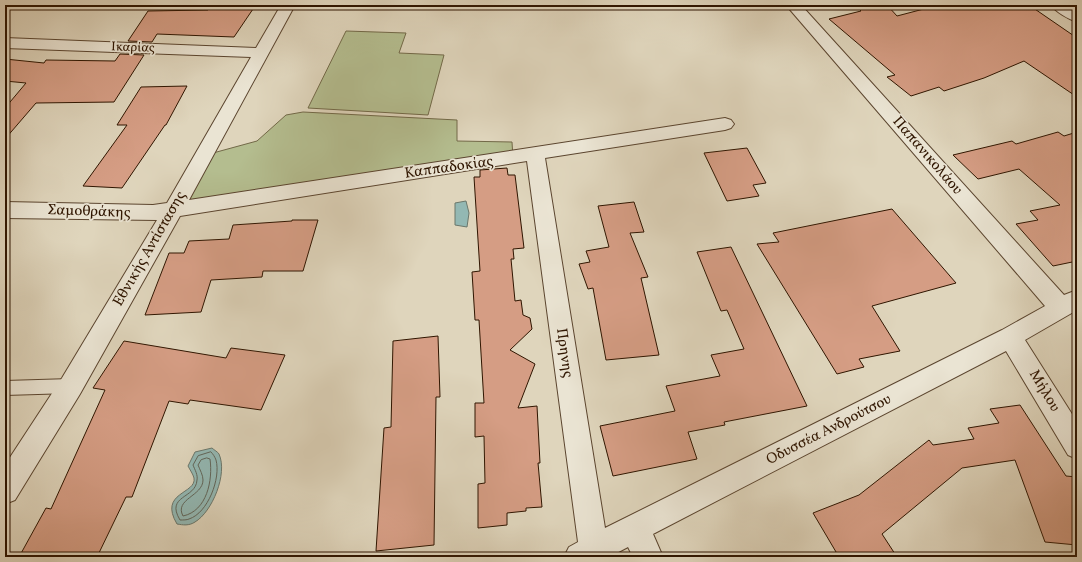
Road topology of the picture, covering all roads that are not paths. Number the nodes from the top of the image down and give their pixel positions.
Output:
1 (288, 5) edge
2 (793, 5) edge
3 (1058, 5) edge
4 (1077, 17) edge
5 (5, 43) edge
6 (261, 53) junction
7 (725, 124) dead end
8 (535, 155) junction
9 (5, 210) edge
10 (173, 211) junction
11 (1068, 303) edge
12 (1010, 337) junction
13 (71, 386) junction
14 (5, 388) edge
15 (1077, 446) edge
16 (5, 490) edge
17 (635, 529) junction
18 (586, 553) edge
19 (648, 557) edge

1 - 6 street, Εθνικής Αντίστασης
2 - 11 street, Παπανικολάου
3 - 4 street
5 - 6 street, Ικαρίας
6 - 10 street, Εθνικής Αντίστασης
7 - 8 street, Καππαδοκίας
8 - 10 street, Καππαδοκίας
8 - 18 street, Πρηνης
9 - 10 street, Σαμοθράκης
10 - 13 street, Εθνικής Αντίστασης
11 - 12 street, Οδυσσέα Ανδρούτσου
12 - 15 street, Μήλου
12 - 17 street, Οδυσσέα Ανδρούτσου
13 - 14 lane
13 - 16 street, Εθνικής Αντίστασης
17 - 18 street, Οδυσσέα Ανδρούτσου
17 - 19 street

